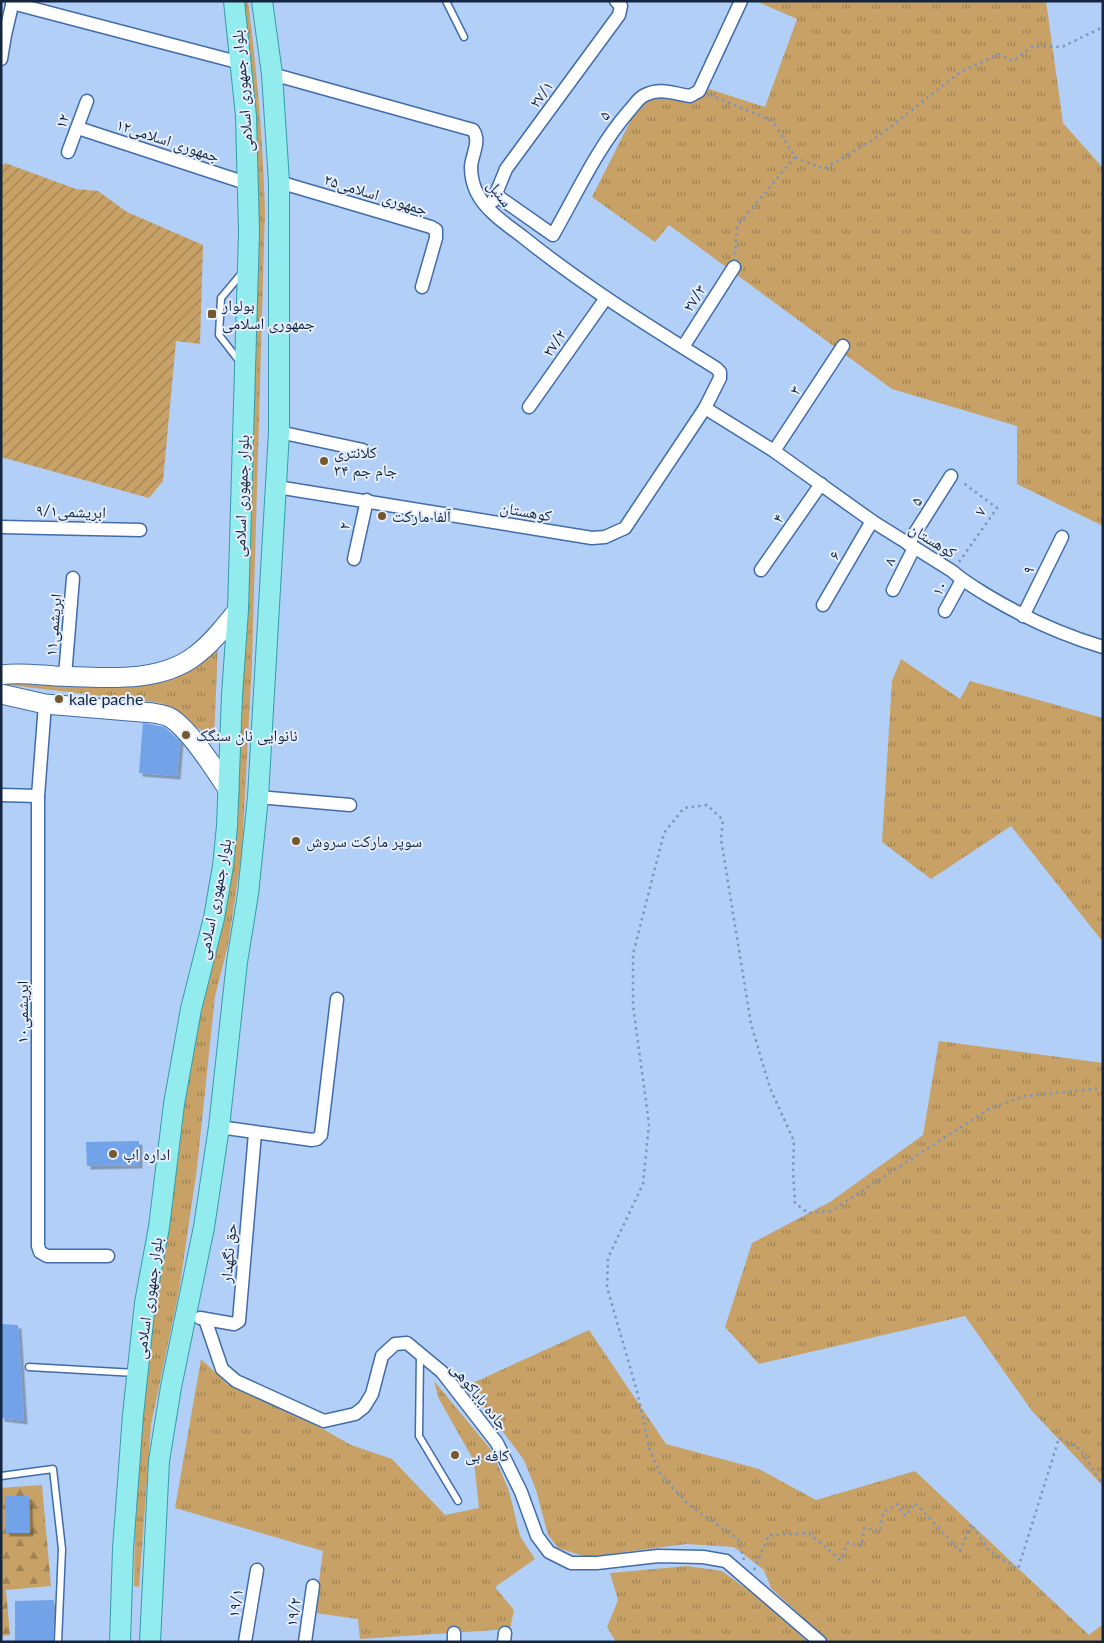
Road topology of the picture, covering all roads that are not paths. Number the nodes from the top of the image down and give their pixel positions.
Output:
1 (234, 1) edge
2 (262, 1) edge
3 (446, 1) edge
4 (616, 1) edge
5 (741, 1) edge
6 (13, 2) edge
7 (3, 36) edge
8 (464, 37) dead end
9 (1, 59) edge
10 (242, 63) junction
11 (272, 74) junction
12 (87, 101) dead end
13 (78, 128) junction
14 (68, 152) dead end
15 (279, 182) junction
16 (249, 184) junction
17 (496, 195) junction
18 (489, 210) junction
19 (248, 267) junction
20 (734, 267) road end
21 (422, 287) dead end
22 (606, 298) junction
23 (843, 346) dead end
24 (682, 347) junction
25 (245, 369) junction
26 (720, 372) joint
27 (529, 407) dead end
28 (705, 408) junction
29 (279, 432) junction
30 (364, 450) dead end
31 (774, 451) junction
32 (951, 476) road end
33 (821, 484) junction
34 (277, 487) junction
35 (367, 500) junction
36 (872, 521) junction
37 (1, 527) edge
38 (140, 530) dead end
39 (1062, 537) dead end
40 (911, 546) junction
41 (354, 559) dead end
42 (761, 570) dead end
43 (74, 578) dead end
44 (962, 580) junction
45 (893, 590) dead end
46 (823, 605) dead end
47 (238, 610) junction
48 (945, 611) dead end
49 (1023, 616) junction
50 (1103, 646) edge
51 (1, 675) edge
52 (65, 676) junction
53 (1, 694) edge
54 (45, 704) junction
55 (229, 791) junction
56 (1, 795) edge
57 (38, 796) junction
58 (258, 798) junction
59 (350, 805) dead end
60 (337, 999) dead end
61 (218, 1127) junction
62 (255, 1132) junction
63 (108, 1256) dead end
64 (185, 1316) junction
65 (205, 1319) junction
66 (420, 1353) junction
67 (29, 1367) dead end
68 (137, 1373) junction
69 (1, 1476) edge
70 (458, 1501) dead end
71 (257, 1570) dead end
72 (314, 1586) dead end
73 (121, 1604) junction
74 (151, 1607) junction
75 (58, 1642) edge
76 (120, 1642) edge
77 (150, 1642) edge
78 (245, 1642) edge
79 (305, 1642) edge
80 (820, 1642) edge

1 - 10 main road, بلوار جمهوری اسلامی
2 - 11 main road, بلوار جمهوری اسلامی
3 - 8 lane
4 - 17 street, ۲۷/۱
5 - 17 street, ۵
6 - 7 street
6 - 10 street
7 - 9 street
10 - 16 main road, بلوار جمهوری اسلامی
11 - 15 main road, بلوار جمهوری اسلامی
11 - 18 street, سنبل
12 - 13 street, ۱۲
13 - 14 street, ۱۲
13 - 16 street, جمهوری اسلامی۱۲
15 - 21 street, جمهوری اسلامی۲۵
15 - 29 main road, بلوار جمهوری اسلامی
16 - 19 main road, بلوار جمهوری اسلامی
17 - 18 street, ۲۷/۱
18 - 22 street, سنبل
19 - 25 main road, بلوار جمهوری اسلامی
19 - 25 lane
20 - 24 street, ۲۷/۳
22 - 24 street, سنبل
22 - 27 street, ۲۷/۲
23 - 31 street, ۳
24 - 26 street, سنبل
25 - 47 main road, بلوار جمهوری اسلامی
26 - 28 street, کوهستان
28 - 31 street, کوهستان
28 - 35 street, کوهستان
29 - 30 street
29 - 34 main road, بلوار جمهوری اسلامی
31 - 33 street, کوهستان
32 - 40 street, ۵
33 - 36 street, کوهستان
33 - 42 street, ۴
34 - 35 street, کوهستان
34 - 58 main road, بلوار جمهوری اسلامی
35 - 41 street, ۲
36 - 40 street, کوهستان
36 - 46 street, ۶
37 - 38 street, ۹/۱ابریشمی
39 - 49 street, ۹
40 - 44 street, کوهستان
40 - 45 street, ۸
43 - 52 street, ابریشمی۱۱
44 - 48 street, ۱۰
44 - 49 street, کوهستان
47 - 52 main road
47 - 55 main road, بلوار جمهوری اسلامی
49 - 50 street, کوهستان
51 - 52 main road
53 - 54 main road
54 - 55 main road
54 - 57 street, ابریشمی۱۰
55 - 68 main road, بلوار جمهوری اسلامی
56 - 57 street
57 - 63 street, ابریشمی۱۰
58 - 59 street
58 - 61 main road, بلوار جمهوری اسلامی
60 - 62 street
61 - 62 street
61 - 64 main road, بلوار جمهوری اسلامی
62 - 65 street, حق نگهدار
64 - 65 street, حق نگهدار
64 - 74 main road, بلوار جمهوری اسلامی
65 - 66 street, جاده باباکوهی
66 - 70 lane
66 - 80 street, جاده باباکوهی
67 - 68 lane
68 - 73 main road, بلوار جمهوری اسلامی
69 - 75 lane
71 - 78 street, ۱۹/۱
72 - 79 street, ۱۹/۲
73 - 74 main road
73 - 76 main road, بلوار جمهوری اسلامی
74 - 77 main road, بلوار جمهوری اسلامی

